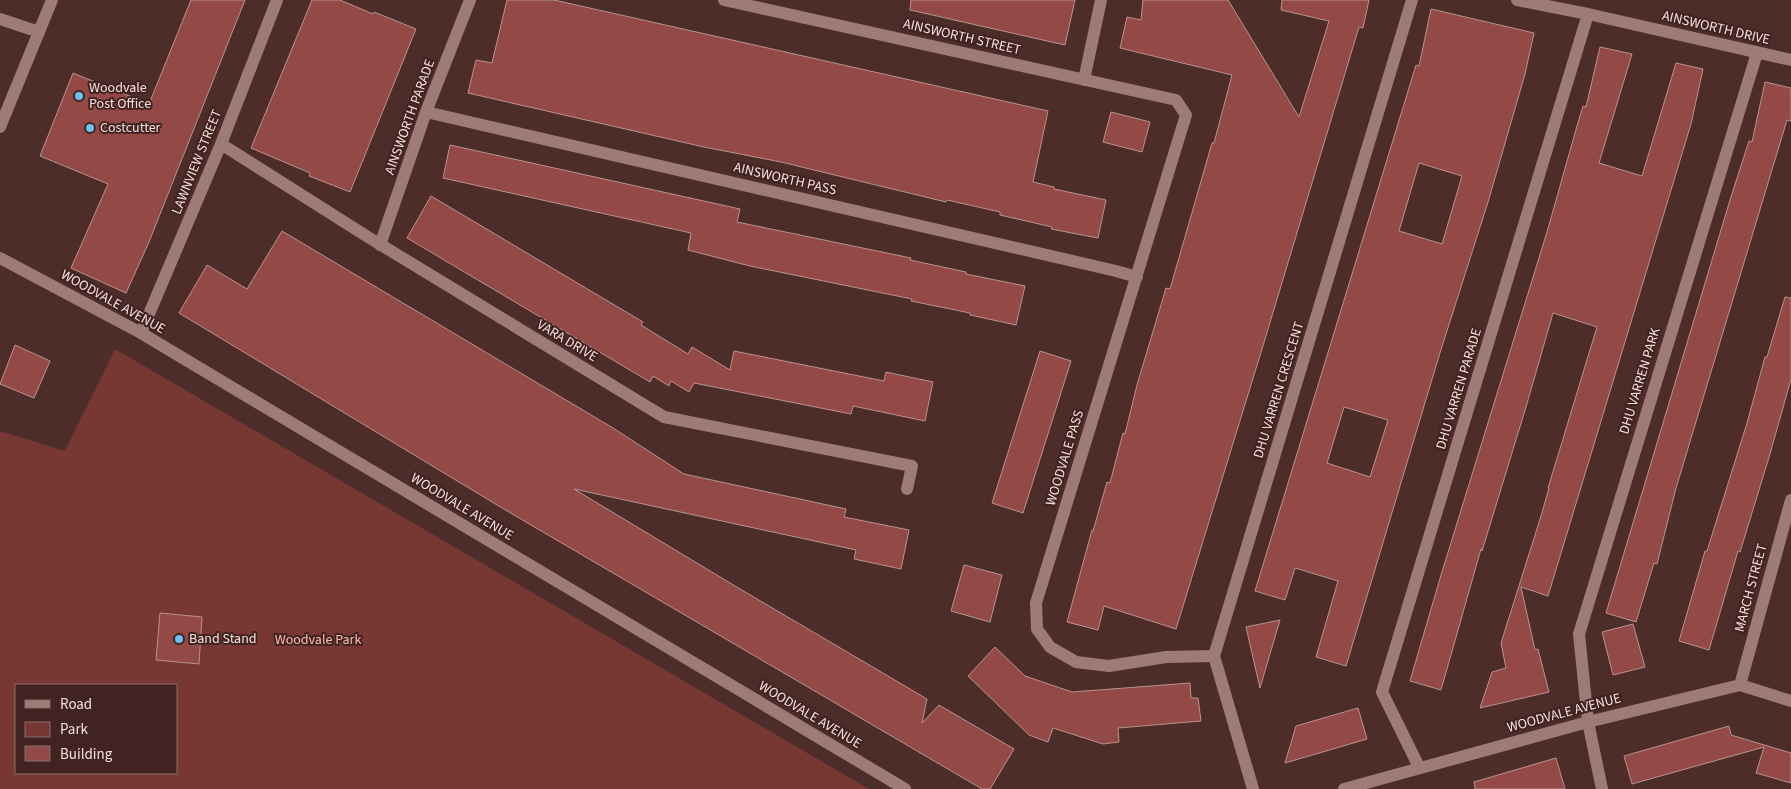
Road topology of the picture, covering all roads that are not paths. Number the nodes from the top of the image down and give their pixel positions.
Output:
1 (52, 0) edge
2 (277, 0) edge
3 (470, 0) edge
4 (724, 0) edge
5 (1101, 0) edge
6 (1412, 0) edge
7 (1517, 0) edge
8 (1588, 14) junction
9 (0, 19) edge
10 (39, 32) junction
11 (1757, 53) junction
12 (1791, 60) edge
13 (1084, 80) junction
14 (426, 112) junction
15 (1186, 115) joint
16 (0, 127) edge
17 (220, 144) junction
18 (380, 245) junction
19 (0, 258) edge
20 (1137, 277) junction
21 (141, 333) junction
22 (907, 489) dead end
23 (1790, 503) edge
24 (1214, 656) junction
25 (1740, 685) junction
26 (1791, 701) edge
27 (1588, 722) junction
28 (1420, 767) junction
29 (905, 789) edge
30 (1253, 789) edge
31 (1344, 789) edge
32 (1602, 789) edge

1 - 10 street
2 - 17 street, LAWNVIEW STREET
3 - 14 street, AINSWORTH PARADE
4 - 13 street, AINSWORTH STREET
5 - 13 street
6 - 24 street, DHU VARREN CRESCENT
7 - 8 street, AINSWORTH DRIVE
8 - 11 street, AINSWORTH DRIVE
8 - 28 street, DHU VARREN PARADE
9 - 10 street
10 - 16 street
11 - 12 street, AINSWORTH DRIVE
11 - 27 street, DHU VARREN PARK
13 - 15 street, AINSWORTH STREET
14 - 18 street, AINSWORTH PARADE
14 - 20 street, AINSWORTH PASS
15 - 20 street, WOODVALE PASS
17 - 18 street, VARA DRIVE
17 - 21 street, LAWNVIEW STREET
18 - 22 street, VARA DRIVE
19 - 21 street, WOODVALE AVENUE
20 - 24 street, WOODVALE PASS
21 - 29 street, WOODVALE AVENUE
23 - 25 street, MARCH STREET
24 - 30 street
25 - 26 street
25 - 27 street, WOODVALE AVENUE
27 - 28 street, WOODVALE AVENUE
27 - 32 street, DHU VARREN PARK
28 - 31 street, WOODVALE AVENUE

